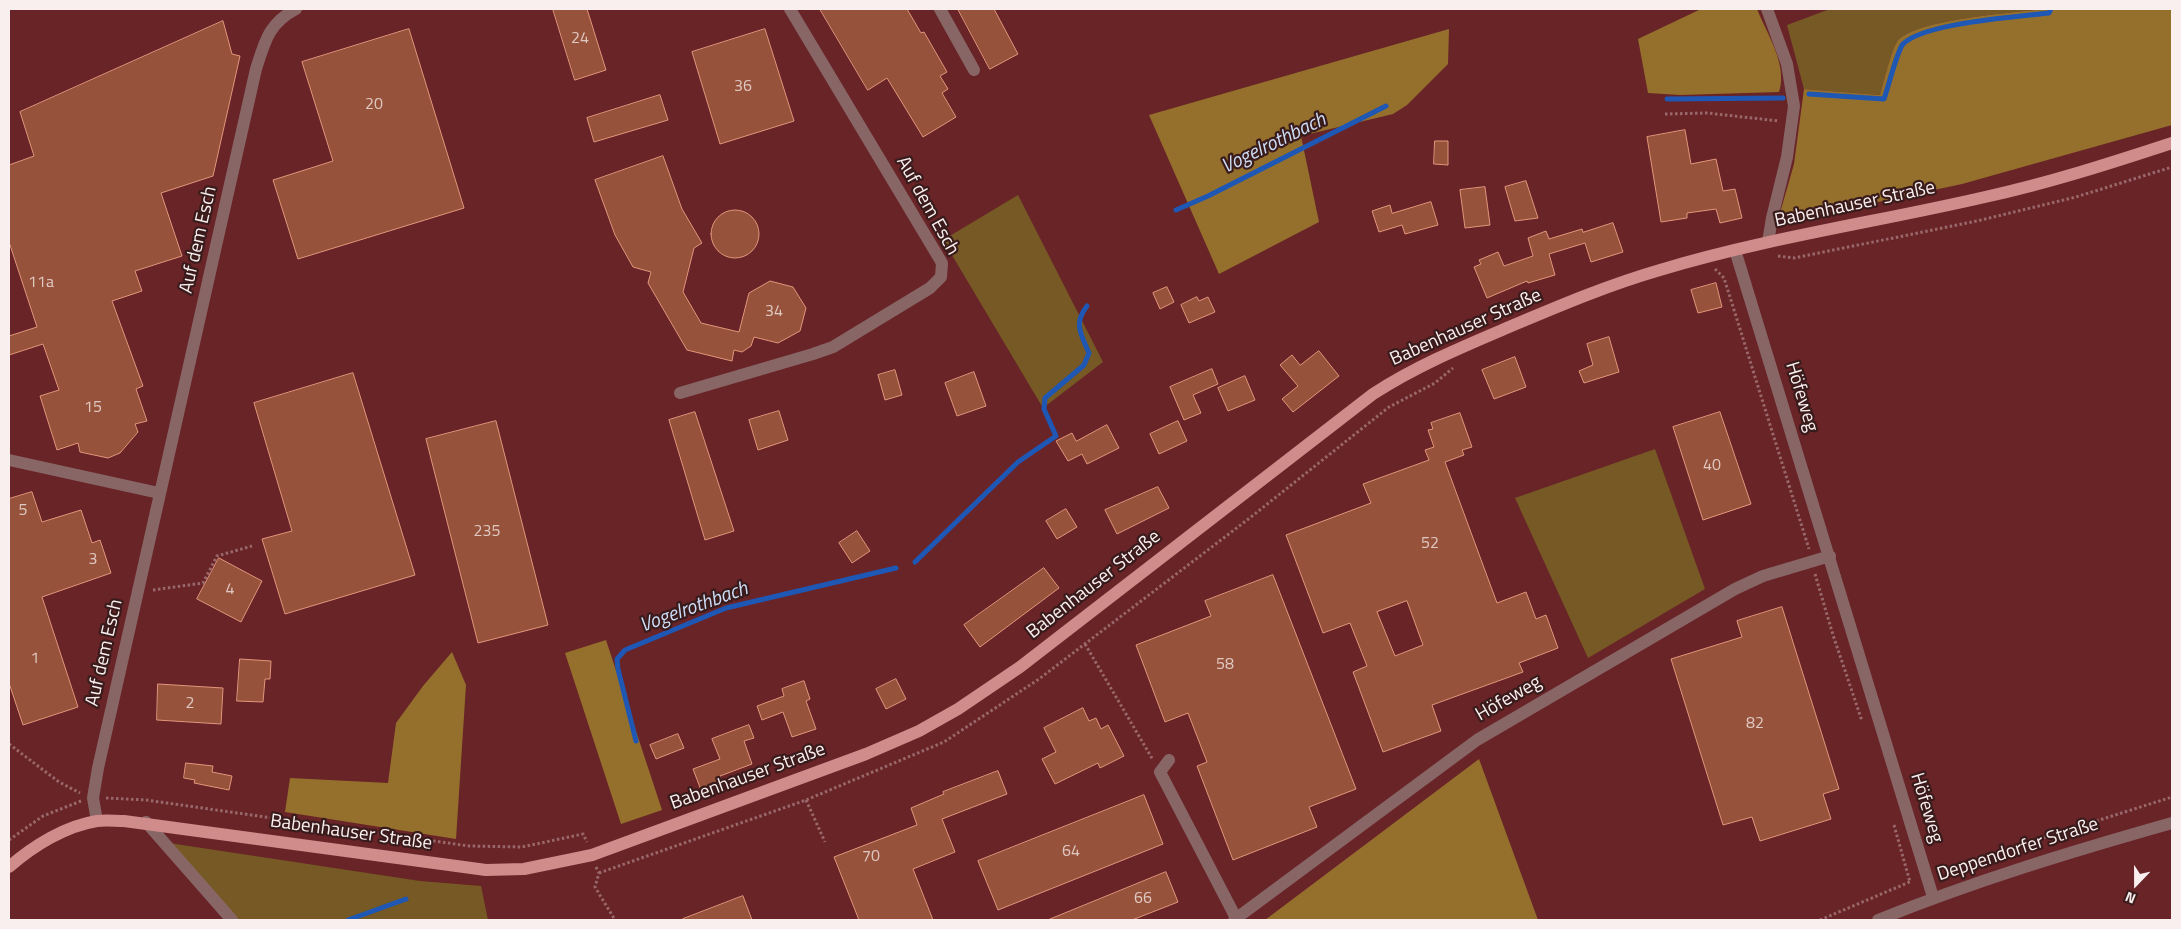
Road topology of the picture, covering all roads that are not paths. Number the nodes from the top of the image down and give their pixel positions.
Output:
1 (296, 9) edge
2 (790, 9) edge
3 (940, 9) edge
4 (1767, 9) edge
5 (974, 70) dead end
6 (2172, 144) edge
7 (1768, 242) junction
8 (1735, 250) junction
9 (680, 392) dead end
10 (9, 460) edge
11 (159, 493) junction
12 (1830, 556) junction
13 (1169, 760) dead end
14 (97, 821) junction
15 (146, 822) junction
16 (2172, 823) edge
17 (9, 867) edge
18 (1933, 898) junction
19 (1235, 919) edge
20 (232, 920) edge
21 (1878, 920) edge

1 - 11 street, Auf dem Esch
2 - 9 street, Auf dem Esch
3 - 5 street
4 - 7 street
6 - 7 main road, Babenhauser Straße
7 - 8 main road, Babenhauser Straße
8 - 12 street, Höfeweg
8 - 15 main road, Babenhauser Straße
10 - 11 street
11 - 14 street, Auf dem Esch
12 - 18 street, Höfeweg
12 - 19 street, Höfeweg
13 - 19 street
14 - 15 main road, Babenhauser Straße
14 - 17 main road, Babenhauser Straße
15 - 20 street
16 - 18 street, Deppendorfer Straße
18 - 21 street, Deppendorfer Straße

